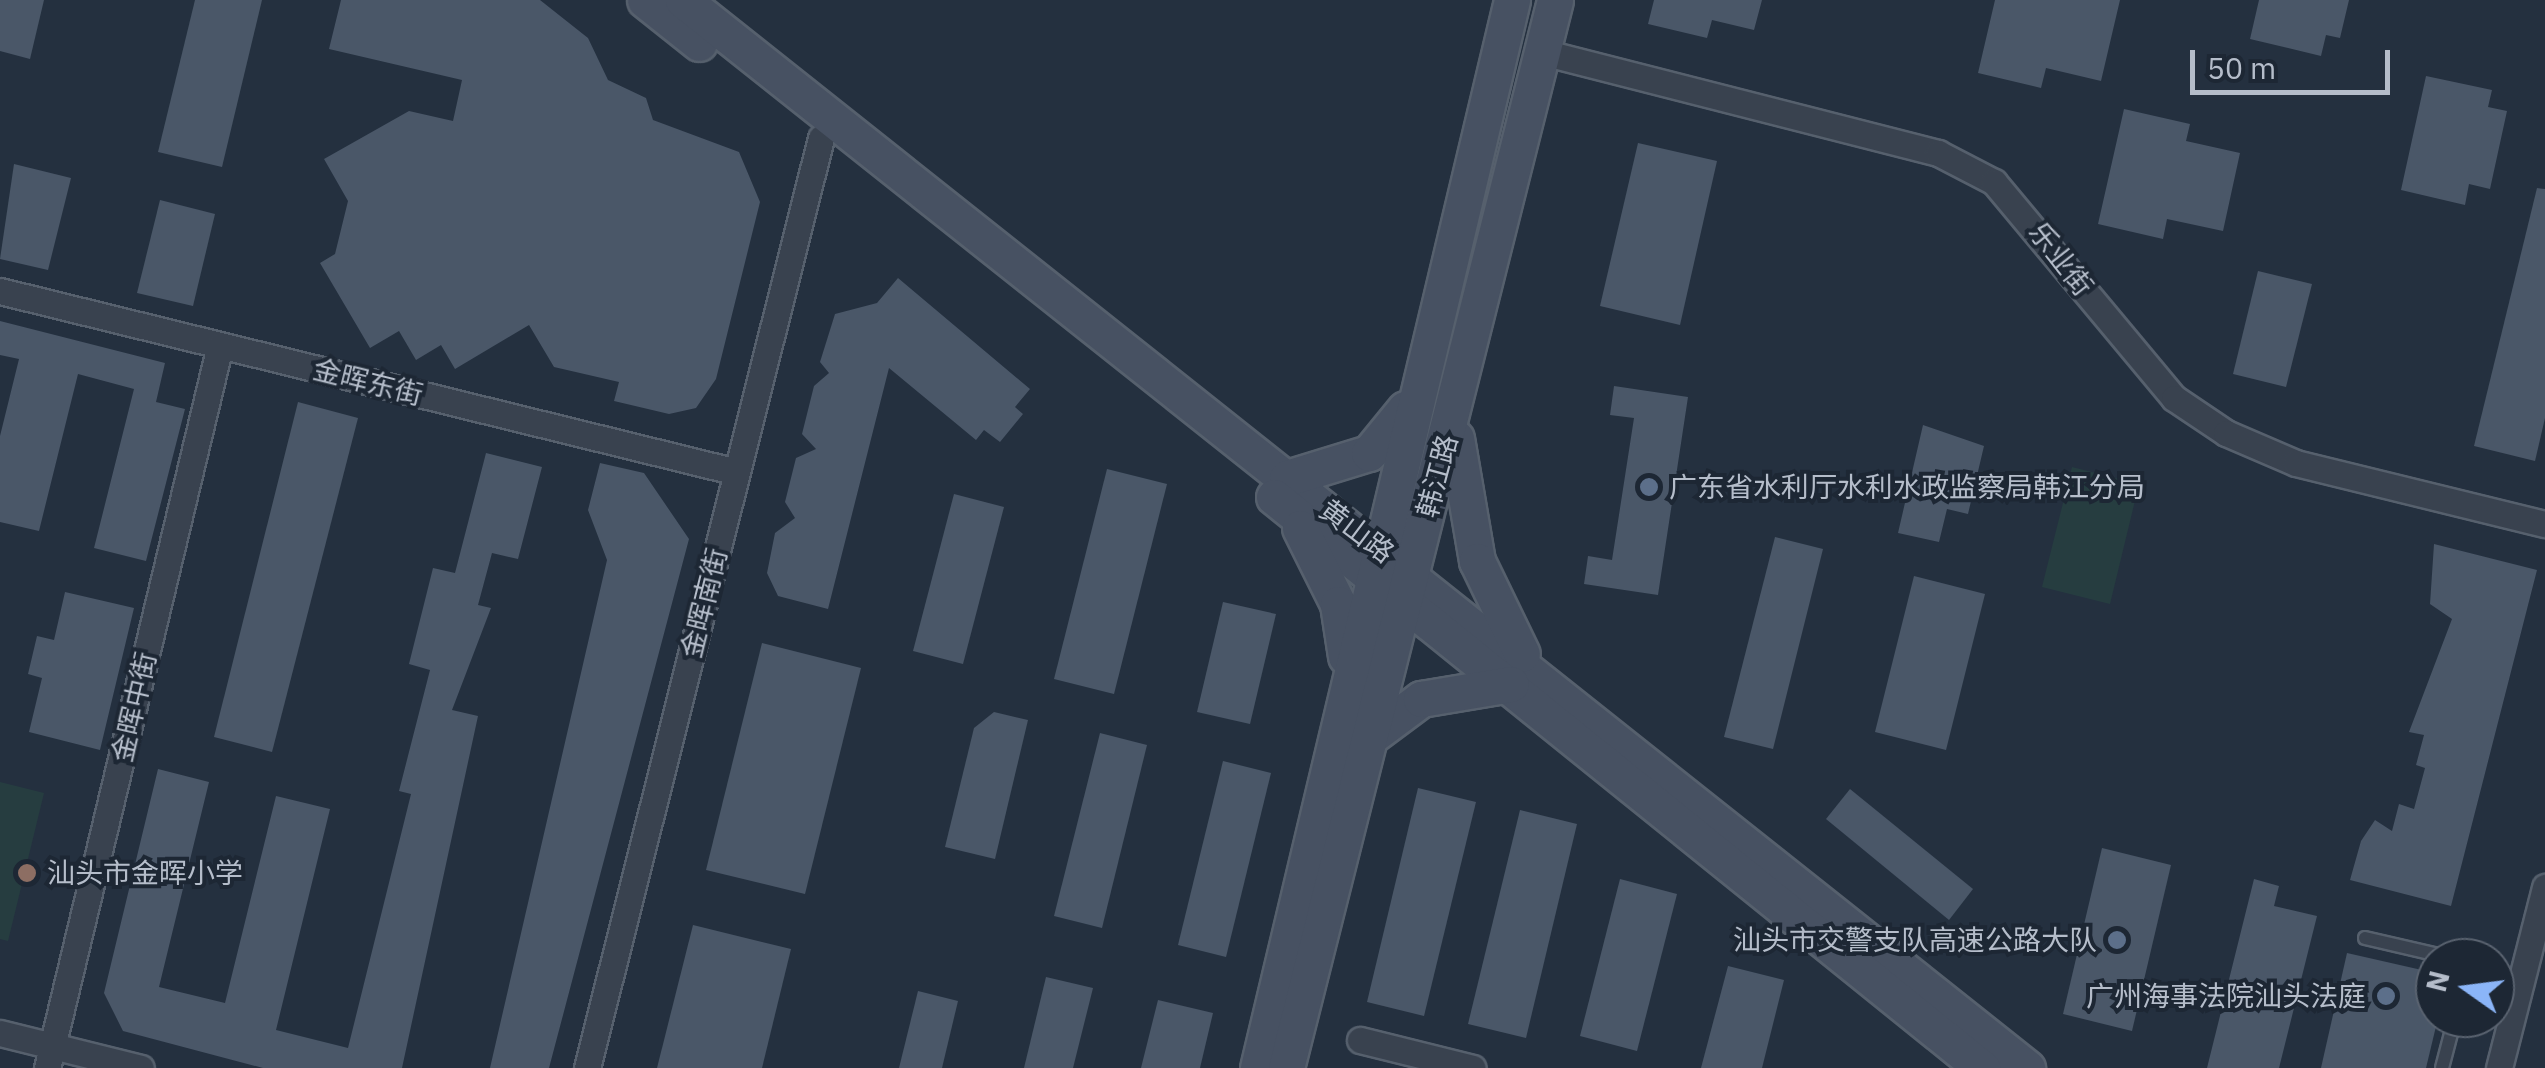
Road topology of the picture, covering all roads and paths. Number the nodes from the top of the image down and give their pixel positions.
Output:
1 (645, 0) edge
2 (683, 0) edge
3 (1512, 0) edge
4 (1555, 0) edge
5 (1542, 52) junction
6 (821, 138) junction
7 (0, 291) edge
8 (220, 345) junction
9 (1416, 386) junction
10 (1458, 398) junction
11 (737, 472) junction
12 (1286, 492) junction
13 (2545, 524) edge
14 (1375, 560) junction
15 (1407, 586) junction
16 (1519, 674) junction
17 (1349, 678) junction
18 (1366, 741) junction
19 (2545, 887) edge
20 (2365, 938) dead end
21 (2415, 950) edge
22 (0, 1034) edge
23 (2450, 1038) edge
24 (1360, 1040) dead end
25 (50, 1057) edge
26 (141, 1068) edge
27 (588, 1068) edge
28 (1258, 1068) edge
29 (1286, 1068) edge
30 (1473, 1068) edge
31 (1982, 1068) edge
32 (2026, 1068) edge
33 (2442, 1068) edge
34 (2499, 1068) edge

1 - 6 street, 黄山路
2 - 12 street, 黄山路
3 - 9 street, 韩江路
4 - 5 street, 韩江路
5 - 10 street, 韩江路
5 - 13 street, 乐业街
6 - 11 street, 金晖南街
6 - 12 street, 黄山路
7 - 8 street, 金晖东街
8 - 11 street, 金晖东街
8 - 25 street, 金晖中街
9 - 12 street
9 - 14 street, 韩江路
10 - 15 street, 韩江路
10 - 16 street
11 - 27 street, 金晖南街
12 - 14 street, 黄山路
12 - 17 street
14 - 15 street, 黄山路
14 - 17 street, 韩江路
15 - 16 street, 黄山路
15 - 18 street, 韩江路
16 - 18 street
16 - 31 street, 黄山路
16 - 32 street, 黄山路
17 - 28 street, 韩江路
18 - 29 street, 韩江路
19 - 34 street
20 - 21 lane
22 - 25 street
23 - 33 lane
24 - 30 street
25 - 26 street

